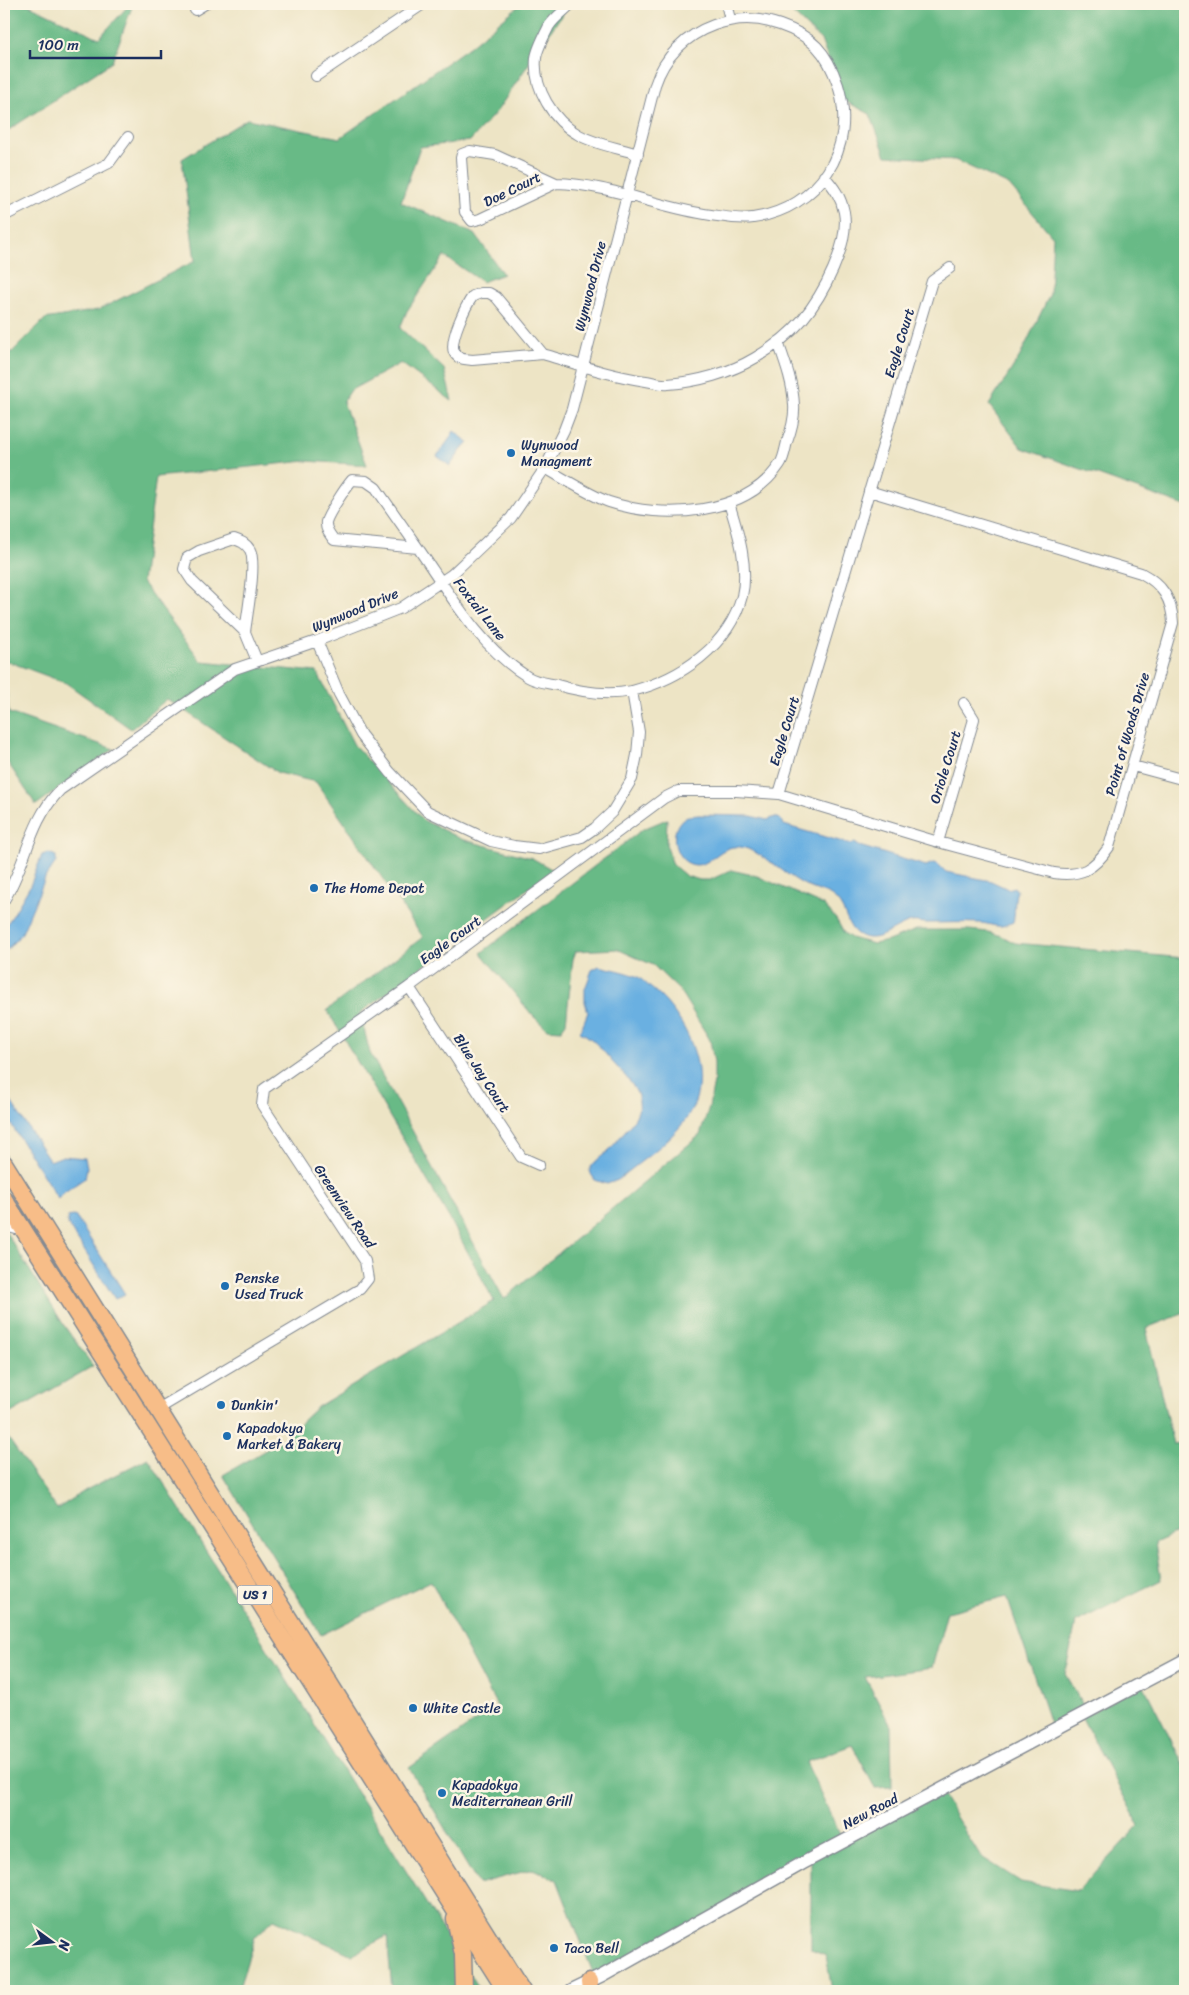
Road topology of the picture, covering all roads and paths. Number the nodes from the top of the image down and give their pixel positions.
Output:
1 (205, 4) edge
2 (424, 4) edge
3 (571, 4) edge
4 (726, 4) edge
5 (196, 10) dead end
6 (730, 19) junction
7 (316, 76) dead end
8 (128, 137) dead end
9 (638, 154) junction
10 (824, 176) junction
11 (556, 183) junction
12 (627, 196) junction
13 (4, 216) edge
14 (950, 268) dead end
15 (778, 342) junction
16 (543, 354) junction
17 (584, 367) junction
18 (545, 468) junction
19 (869, 492) junction
20 (729, 503) junction
21 (418, 548) junction
22 (440, 581) junction
23 (245, 632) junction
24 (317, 641) junction
25 (258, 660) junction
26 (632, 691) junction
27 (964, 703) dead end
28 (1133, 766) junction
29 (1185, 780) edge
30 (779, 794) junction
31 (938, 842) junction
32 (4, 900) edge
33 (409, 987) junction
34 (4, 1163) edge
35 (540, 1165) dead end
36 (5, 1206) edge
37 (4, 1226) edge
38 (24, 1231) junction
39 (158, 1409) junction
40 (1185, 1660) edge
41 (444, 1894) junction
42 (589, 1987) edge
43 (464, 1991) edge
44 (506, 1991) edge
45 (522, 1991) edge
46 (572, 1991) edge

1 - 5 street
2 - 7 street
3 - 9 street
4 - 6 street
6 - 9 street, Wynwood Drive
6 - 10 street, Wynwood Drive
8 - 13 street
9 - 12 street, Wynwood Drive
10 - 12 street, Wynwood Drive
10 - 15 street
11 - 11 street, Doe Court
11 - 12 street, Doe Court
12 - 17 street, Wynwood Drive
14 - 19 street, Eagle Court
15 - 17 street
15 - 20 street
16 - 16 street
16 - 17 street
17 - 18 street, Wynwood Drive
18 - 20 street
18 - 22 street, Wynwood Drive
19 - 28 street, Point of Woods Drive
19 - 30 street, Eagle Court
20 - 26 street, Foxtail Lane
21 - 21 street, Foxtail Lane
21 - 22 street, Foxtail Lane
22 - 24 street, Wynwood Drive
22 - 26 street, Foxtail Lane
23 - 23 street
23 - 25 street
24 - 25 street, Wynwood Drive
24 - 26 street
25 - 32 street, Wynwood Drive
27 - 31 street, Oriole Court
28 - 29 street
28 - 31 street, Point of Woods Drive
30 - 31 street, Point of Woods Drive
30 - 33 street, Eagle Court
33 - 35 street, Blue Jay Court
33 - 39 street, Greenview Road
34 - 39 highway, US 1
36 - 38 highway, US 1
37 - 38 street
38 - 41 highway, US 1
39 - 45 highway, US 1
40 - 42 street, New Road
41 - 43 highway
41 - 44 highway, US 1
42 - 46 street, New Road

